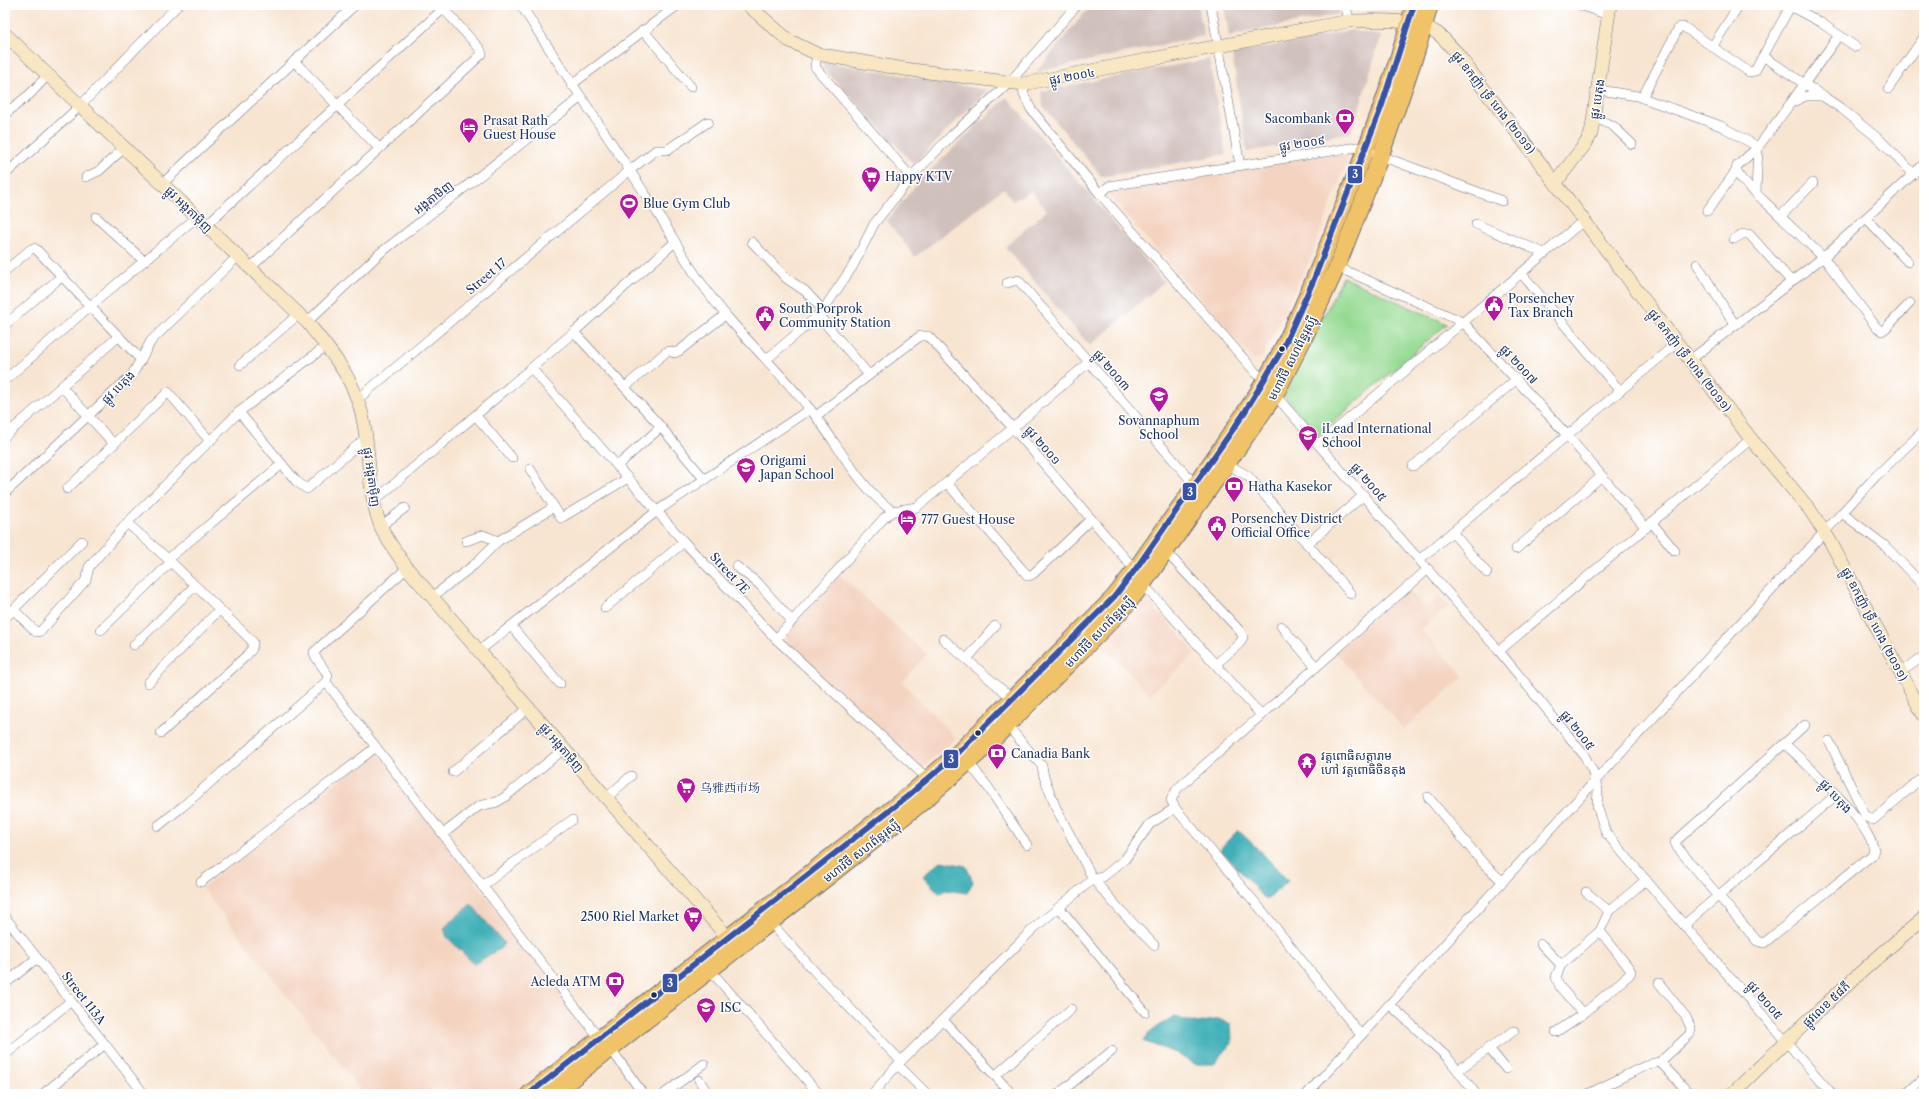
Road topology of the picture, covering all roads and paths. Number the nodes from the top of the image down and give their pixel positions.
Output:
1 (178, 5) edge
2 (355, 5) edge
3 (521, 5) edge
4 (678, 5) edge
5 (748, 5) edge
6 (1077, 5) edge
7 (1211, 5) edge
8 (1346, 5) edge
9 (1414, 5) edge
10 (1430, 5) edge
11 (1580, 5) edge
12 (1739, 5) edge
13 (1791, 6) edge
14 (442, 7) edge
15 (1609, 10) edge
16 (1349, 21) junction
17 (1416, 26) junction
18 (643, 30) junction
19 (5, 34) edge
20 (1839, 35) junction
21 (1924, 37) edge
22 (1712, 46) junction
23 (1220, 47) junction
24 (1856, 47) dead end
25 (817, 54) junction
26 (1763, 56) junction
27 (294, 61) junction
28 (48, 76) junction
29 (1009, 83) junction
30 (1806, 83) junction
31 (1023, 84) junction
32 (571, 85) junction
33 (691, 87) dead end
34 (1888, 89) dead end
35 (1599, 90) junction
36 (1824, 96) junction
37 (580, 98) junction
38 (1642, 98) junction
39 (1790, 104) junction
40 (337, 105) junction
41 (80, 106) junction
42 (5, 114) edge
43 (1594, 118) junction
44 (708, 122) dead end
45 (1632, 144) dead end
46 (1758, 147) junction
47 (124, 148) junction
48 (378, 148) junction
49 (1366, 150) junction
50 (1381, 155) junction
51 (1924, 164) edge
52 (1240, 165) junction
53 (629, 171) junction
54 (5, 172) edge
55 (1736, 172) junction
56 (1914, 174) junction
57 (86, 177) dead end
58 (911, 177) junction
59 (1556, 182) junction
60 (1813, 183) dead end
61 (162, 184) junction
62 (1756, 192) junction
63 (1100, 194) junction
64 (1502, 201) dead end
65 (1707, 211) dead end
66 (1781, 216) junction
67 (96, 217) dead end
68 (1866, 218) junction
69 (1584, 220) junction
70 (202, 221) junction
71 (1476, 224) dead end
72 (1734, 239) dead end
73 (675, 242) junction
74 (752, 242) dead end
75 (1544, 253) junction
76 (238, 256) junction
77 (1823, 257) junction
78 (144, 261) junction
79 (1908, 262) dead end
80 (1697, 264) dead end
81 (1337, 267) junction
82 (250, 268) junction
83 (5, 271) edge
84 (1521, 273) junction
85 (61, 277) junction
86 (1791, 281) junction
87 (1007, 283) dead end
88 (1910, 303) dead end
89 (89, 307) junction
90 (821, 313) junction
91 (725, 315) junction
92 (303, 318) junction
93 (1463, 322) junction
94 (5, 325) edge
95 (1735, 325) junction
96 (574, 332) junction
97 (119, 336) junction
98 (1677, 343) junction
99 (326, 346) junction
100 (767, 359) junction
101 (141, 360) junction
102 (1690, 360) junction
103 (1089, 362) junction
104 (240, 365) dead end
105 (531, 368) junction
106 (868, 375) junction
107 (1265, 378) junction
108 (1517, 379) junction
109 (5, 380) edge
110 (62, 387) junction
111 (625, 388) junction
112 (1620, 391) junction
113 (1275, 395) junction
114 (358, 399) junction
115 (810, 409) junction
116 (239, 412) junction
117 (89, 416) junction
118 (476, 416) junction
119 (816, 416) junction
120 (661, 428) junction
121 (1013, 428) junction
122 (1924, 430) edge
123 (1568, 435) junction
124 (5, 436) edge
125 (367, 437) junction
126 (1751, 439) junction
127 (210, 441) junction
128 (1320, 443) junction
129 (114, 444) junction
130 (512, 458) dead end
131 (282, 464) junction
132 (1227, 464) junction
133 (617, 466) junction
134 (1413, 466) dead end
135 (530, 469) dead end
136 (1602, 476) junction
137 (628, 478) junction
138 (706, 480) junction
139 (947, 483) junction
140 (1195, 485) junction
141 (67, 489) dead end
142 (5, 493) edge
143 (1364, 495) junction
144 (374, 501) junction
145 (554, 506) junction
146 (405, 508) dead end
147 (657, 511) junction
148 (894, 511) junction
149 (1842, 513) junction
150 (1091, 519) junction
151 (127, 523) junction
152 (381, 526) junction
153 (1649, 526) junction
154 (1452, 532) junction
155 (1825, 532) junction
156 (82, 541) dead end
157 (466, 541) dead end
158 (498, 541) junction
159 (684, 542) junction
160 (1307, 544) junction
161 (1516, 549) dead end
162 (1675, 551) dead end
163 (1166, 553) junction
164 (1420, 559) junction
165 (169, 560) junction
166 (736, 566) dead end
167 (407, 568) junction
168 (1428, 569) junction
169 (1135, 570) junction
170 (1487, 573) dead end
171 (1143, 584) junction
172 (195, 586) junction
173 (1924, 586) edge
174 (1351, 594) dead end
175 (432, 597) junction
176 (605, 608) dead end
177 (14, 610) junction
178 (219, 610) junction
179 (5, 618) edge
180 (792, 621) junction
181 (511, 626) junction
182 (995, 626) dead end
183 (1281, 626) dead end
184 (101, 630) dead end
185 (943, 639) dead end
186 (776, 640) junction
187 (134, 645) dead end
188 (479, 651) junction
189 (1499, 651) junction
190 (1924, 656) edge
191 (967, 659) junction
192 (1216, 664) junction
193 (1316, 666) junction
194 (1900, 672) junction
195 (326, 682) junction
196 (148, 683) dead end
197 (560, 684) dead end
198 (1012, 699) junction
199 (528, 708) junction
200 (1923, 714) edge
201 (1261, 715) junction
202 (1007, 725) junction
203 (1804, 725) dead end
204 (161, 733) dead end
205 (982, 741) junction
206 (1829, 741) dead end
207 (1785, 744) junction
208 (376, 747) junction
209 (564, 749) junction
210 (969, 763) junction
211 (453, 772) dead end
212 (631, 776) dead end
213 (1924, 776) edge
214 (928, 779) junction
215 (1596, 781) junction
216 (1836, 795) junction
217 (1428, 797) dead end
218 (606, 798) junction
219 (1175, 808) junction
220 (572, 820) dead end
221 (158, 826) dead end
222 (443, 834) junction
223 (1027, 845) dead end
224 (818, 876) junction
225 (1093, 879) junction
226 (1646, 880) junction
227 (201, 882) dead end
228 (1503, 882) junction
229 (482, 886) junction
230 (1586, 892) dead end
231 (1718, 895) junction
232 (1059, 908) junction
233 (1609, 911) junction
234 (5, 917) edge
235 (771, 923) junction
236 (1922, 923) edge
237 (1684, 926) junction
238 (1600, 931) junction
239 (728, 938) junction
240 (1541, 944) dead end
241 (1154, 945) dead end
242 (37, 958) junction
243 (1562, 964) junction
244 (710, 970) junction
245 (1659, 982) dead end
246 (5, 984) edge
247 (71, 1001) junction
248 (1389, 1004) junction
249 (1071, 1009) dead end
250 (1145, 1012) dead end
251 (1583, 1014) junction
252 (943, 1020) junction
253 (1514, 1031) dead end
254 (1556, 1032) dead end
255 (1361, 1035) junction
256 (1785, 1042) junction
257 (105, 1044) junction
258 (605, 1044) junction
259 (1488, 1047) junction
260 (1112, 1050) dead end
261 (5, 1055) edge
262 (1660, 1062) junction
263 (900, 1063) junction
264 (704, 1064) dead end
265 (1506, 1069) dead end
266 (1458, 1070) junction
267 (996, 1076) junction
268 (1924, 1078) edge
269 (699, 1080) dead end
270 (43, 1094) edge
271 (144, 1094) edge
272 (530, 1094) edge
273 (553, 1094) edge
274 (643, 1094) edge
275 (664, 1094) edge
276 (707, 1094) edge
277 (819, 1094) edge
278 (872, 1094) edge
279 (927, 1094) edge
280 (1012, 1094) edge
281 (1058, 1094) edge
282 (1307, 1094) edge
283 (1476, 1094) edge
284 (1588, 1094) edge
285 (1690, 1094) edge
286 (1732, 1094) edge
287 (1832, 1094) edge
288 (1906, 1094) edge

1 - 41 street
2 - 27 street
3 - 32 street
4 - 18 street
5 - 25 street, ផ្លូវ ២០០៤
6 - 29 street
7 - 23 street
8 - 16 street
9 - 17 highway, មហាវិថី សហព័ន្ធរុស្ស៊ី
10 - 17 highway, មហាវិថី សហព័ន្ធរុស្ស៊ី
11 - 15 street
12 - 22 street
13 - 20 street
13 - 26 street
14 - 40 street
14 - 48 street
15 - 35 street, ផ្លូវ បេតុង
16 - 17 street, ផ្លូវ ២០០៤
16 - 23 street, ផ្លូវ ២០០៤
17 - 49 highway, មហាវិថី សហព័ន្ធរុស្ស៊ី
17 - 50 highway, មហាវិថី សហព័ន្ធរុស្ស៊ី
17 - 59 street, ផ្លូវ ឧកញ៉ា ទ្រី ហេង (២០១១)
18 - 32 street
18 - 33 street
19 - 28 street, ផ្លូវ អង្តតាម៉ិញ
20 - 24 street
20 - 30 street
21 - 34 street
22 - 26 street
22 - 38 street
23 - 31 street, ផ្លូវ ២០០៤
23 - 52 street
25 - 29 street, ផ្លូវ ២០០៤
25 - 58 street
26 - 30 street
27 - 40 street
27 - 61 street
28 - 41 street, ផ្លូវ អង្តតាម៉ិញ
28 - 42 street
29 - 31 street, ផ្លូវ ២០០៤
29 - 58 street
30 - 36 street
30 - 39 street
31 - 63 street
32 - 37 street
35 - 38 street
35 - 43 street, ផ្លូវ បេតុង
36 - 39 street
36 - 56 street
37 - 53 street
37 - 92 street, អង្គតាមិញ
38 - 46 street
39 - 46 street
40 - 48 street
40 - 70 street
41 - 47 street, ផ្លូវ អង្តតាម៉ិញ
41 - 54 street
43 - 45 street
43 - 59 street, ផ្លូវ បេតុង
44 - 53 street, Street 17
46 - 55 street
46 - 62 street
47 - 57 street
47 - 61 street, ផ្លូវ អង្តតាម៉ិញ
48 - 82 street
49 - 50 street, ផ្លូវ ២០០៩
49 - 52 street, ផ្លូវ ២០០៩
49 - 107 highway, មហាវិថី សហព័ន្ធរុស្ស៊ី
50 - 64 street, ផ្លូវ ២០០៩
50 - 81 highway, មហាវិថី សហព័ន្ធរុស្ស៊ី
51 - 56 street
52 - 63 street, ផ្លូវ ២០០៩
53 - 73 street
53 - 114 street, Street 17
55 - 62 street
55 - 65 street
56 - 68 street
58 - 90 street
59 - 69 street, ផ្លូវ ឧកញ៉ា ទ្រី ហេង (២០១១)
60 - 66 street
61 - 70 street, ផ្លូវ អង្តតាម៉ិញ
62 - 66 street
63 - 107 street
66 - 77 street
67 - 78 street
68 - 77 street
68 - 79 street
69 - 75 street
69 - 98 street, ផ្លូវ ឧកញ៉ា ទ្រី ហេង (២០១១)
70 - 76 street, ផ្លូវ អង្តតាម៉ិញ
70 - 78 street
71 - 75 street
72 - 86 street
73 - 91 street
73 - 96 street
74 - 90 street
75 - 84 street
76 - 82 street, ផ្លូវ អង្តតាម៉ិញ
76 - 101 street, ផ្លូវ បេតុង
77 - 86 street
77 - 88 street
78 - 89 street
80 - 95 street
81 - 93 street, ផ្លូវ ២០០៧
81 - 113 highway, មហាវិថី សហព័ន្ធរុស្ស៊ី
82 - 92 street, ផ្លូវ អង្តតាម៉ិញ
83 - 85 street
84 - 93 street
84 - 112 street
85 - 89 street
85 - 94 street
86 - 95 street
87 - 103 street, ផ្លូវ ២០០៣
89 - 97 street
89 - 109 street
90 - 100 street
90 - 106 street
91 - 100 street
91 - 111 street
92 - 99 street, ផ្លូវ អង្តតាម៉ិញ
92 - 104 street, អង្គតាមិញ
93 - 108 street, ផ្លូវ ២០០៧
93 - 128 street
95 - 102 street
96 - 105 street
96 - 111 street
97 - 101 street
97 - 110 street
98 - 102 street, ផ្លូវ ឧកញ៉ា ទ្រី ហេង (២០១១)
98 - 112 street
99 - 114 street, ផ្លូវ អង្តតាម៉ិញ
99 - 116 street
100 - 115 street
101 - 117 street, ផ្លូវ បេតុង
102 - 126 street, ផ្លូវ ឧកញ៉ា ទ្រី ហេង (២០១១)
103 - 121 street
103 - 140 street, ផ្លូវ ២០០៣
105 - 118 street
105 - 133 street, Street 7E
106 - 119 street
106 - 121 street, ផ្លូវ ២០០១
107 - 140 highway, មហាវិថី សហព័ន្ធរុស្ស៊ី
108 - 123 street, ផ្លូវ ២០០៧
108 - 134 street
110 - 117 street
110 - 124 street
111 - 120 street
112 - 123 street
113 - 128 street, ផ្លូវ ២០០៥
113 - 132 highway, មហាវិថី សហព័ន្ធរុស្ស៊ី
114 - 125 street, ផ្លូវ អង្តតាម៉ិញ
115 - 119 street
115 - 138 street
116 - 127 street
116 - 131 street
117 - 129 street
117 - 142 street, ផ្លូវ បេតុង
118 - 130 street
118 - 144 street
119 - 148 street
120 - 133 street
120 - 138 street
121 - 139 street
121 - 150 street, ផ្លូវ ២០០១
122 - 149 street
123 - 136 street, ផ្លូវ ២០០៧
123 - 154 street
125 - 131 street
125 - 144 street, ផ្លូវ អង្តតាម៉ិញ
126 - 153 street
126 - 155 street, ផ្លូវ ឧកញ៉ា ទ្រី ហេង (២០១១)
127 - 129 street
127 - 151 street
128 - 143 street, ផ្លូវ ២០០៥
129 - 141 street
131 - 165 street
132 - 160 street
132 - 163 highway, មហាវិថី សហព័ន្ធរុស្ស៊ី
133 - 137 street, Street 7E
135 - 145 street
136 - 153 street, ផ្លូវ ២០០៧
136 - 161 street
137 - 145 street
137 - 147 street, Street 7E
138 - 147 street
139 - 148 street
139 - 150 street
140 - 169 highway, មហាវិថី សហព័ន្ធរុស្ស៊ី
143 - 160 street
143 - 164 street, ផ្លូវ ២០០៥
144 - 152 street, ផ្លូវ អង្តតាម៉ិញ
145 - 158 street
146 - 152 street
147 - 159 street, Street 7E
147 - 181 street
148 - 180 street
149 - 155 street
149 - 173 street
150 - 169 street, ផ្លូវ ២០០១
151 - 165 street
151 - 177 street
152 - 167 street, ផ្លូវ អង្តតាម៉ិញ
153 - 162 street, ផ្លូវ ២០០៧
153 - 189 street
154 - 164 street
154 - 170 street
155 - 194 street, ផ្លូវ ឧកញ៉ា ទ្រី ហេង (២០១១)
155 - 215 street
156 - 177 street
157 - 158 street
158 - 175 street
159 - 176 street
159 - 186 street, Street 7E
160 - 174 street
163 - 171 highway, មហាវិថី សហព័ន្ធរុស្ស៊ី
163 - 192 street
164 - 168 street, ផ្លូវ ២០០៥
165 - 172 street
165 - 184 street
166 - 180 street
167 - 175 street, ផ្លូវ អង្តតាម៉ិញ
167 - 195 street
168 - 189 street, ផ្លូវ ២០០៥
168 - 193 street
169 - 198 highway, មហាវិថី សហព័ន្ធរុស្ស៊ី
171 - 192 street
171 - 202 highway, មហាវិថី សហព័ន្ធរុស្ស៊ី
172 - 178 street
172 - 187 street
175 - 188 street, ផ្លូវ អង្តតាម៉ិញ
177 - 179 street
178 - 196 street
178 - 204 street
180 - 186 street
181 - 188 street
181 - 197 street
182 - 191 street
183 - 193 street
185 - 191 street
186 - 214 street, Street 7E
188 - 199 street, ផ្លូវ អង្តតាម៉ិញ
189 - 215 street, ផ្លូវ ២០០៥
190 - 194 street
191 - 198 street
192 - 201 street
193 - 201 street
194 - 200 street, ផ្លូវ ឧកញ៉ា ទ្រី ហេង (២០១១)
195 - 208 street
195 - 221 street
198 - 205 highway, មហាវិថី សហព័ន្ធរុស្ស៊ី
199 - 209 street, ផ្លូវ អង្តតាម៉ិញ
199 - 211 street
201 - 219 street
202 - 205 highway, មហាវិថី សហព័ន្ធរុស្ស៊ី
202 - 225 street
203 - 207 street
205 - 210 highway, មហាវិថី សហព័ន្ធរុស្ស៊ី
205 - 214 highway, មហាវិថី សហព័ន្ធរុស្ស៊ី
206 - 213 street
207 - 216 street, ផ្លូវ បេតុង
207 - 231 street
208 - 222 street
208 - 227 street
209 - 218 street, ផ្លូវ អង្តតាម៉ិញ
209 - 222 street
210 - 223 street
210 - 224 highway, មហាវិថី សហព័ន្ធរុស្ស៊ី
212 - 218 street
214 - 224 highway, មហាវិថី សហព័ន្ធរុស្ស៊ី
215 - 226 street, ផ្លូវ ២០០៥
215 - 228 street
216 - 231 street
216 - 231 street, ផ្លូវ បេតុង
217 - 228 street
218 - 239 street, ផ្លូវ អង្តតាម៉ិញ
219 - 225 street
219 - 255 street
220 - 229 street
222 - 229 street
224 - 235 highway, មហាវិថី សហព័ន្ធរុស្ស៊ី
224 - 239 highway, មហាវិថី សហព័ន្ធរុស្ស៊ី
225 - 232 street
225 - 241 street
226 - 233 street
226 - 237 street, ផ្លូវ ២០០៥
228 - 248 street
229 - 258 street
230 - 233 street
231 - 237 street
232 - 250 street
232 - 252 street
233 - 238 street
234 - 242 street, Street 113A
235 - 244 highway, មហាវិថី សហព័ន្ធរុស្ស៊ី
235 - 263 street
236 - 256 street, ផ្លូវលេខ ៥៨ភី
237 - 256 street, ផ្លូវ ២០០៥
238 - 243 street
238 - 251 street
239 - 258 highway, មហាវិថី សហព័ន្ធរុស្ស៊ី
240 - 243 street
242 - 246 street
242 - 247 street, Street 113A
243 - 251 street
244 - 258 highway, មហាវិថី សហព័ន្ធរុស្ស៊ី
244 - 277 street
245 - 262 street
247 - 257 street, Street 113A
247 - 261 street
248 - 255 street
248 - 266 street
249 - 267 street
251 - 254 street
252 - 263 street
252 - 267 street
253 - 259 street
255 - 282 street
256 - 286 street, ផ្លូវលេខ ៥៨ភី
256 - 287 street, ផ្លូវ ២០០៥
257 - 270 street
257 - 271 street, Street 113A
258 - 272 highway, មហាវិថី សហព័ន្ធរុស្ស៊ី
258 - 273 highway, មហាវិថី សហព័ន្ធរុស្ស៊ី
258 - 274 street
259 - 265 street
259 - 266 street
260 - 281 street
262 - 284 street
262 - 285 street
263 - 278 street
263 - 279 street
264 - 275 street
266 - 283 street
267 - 280 street
268 - 288 street
269 - 276 street

